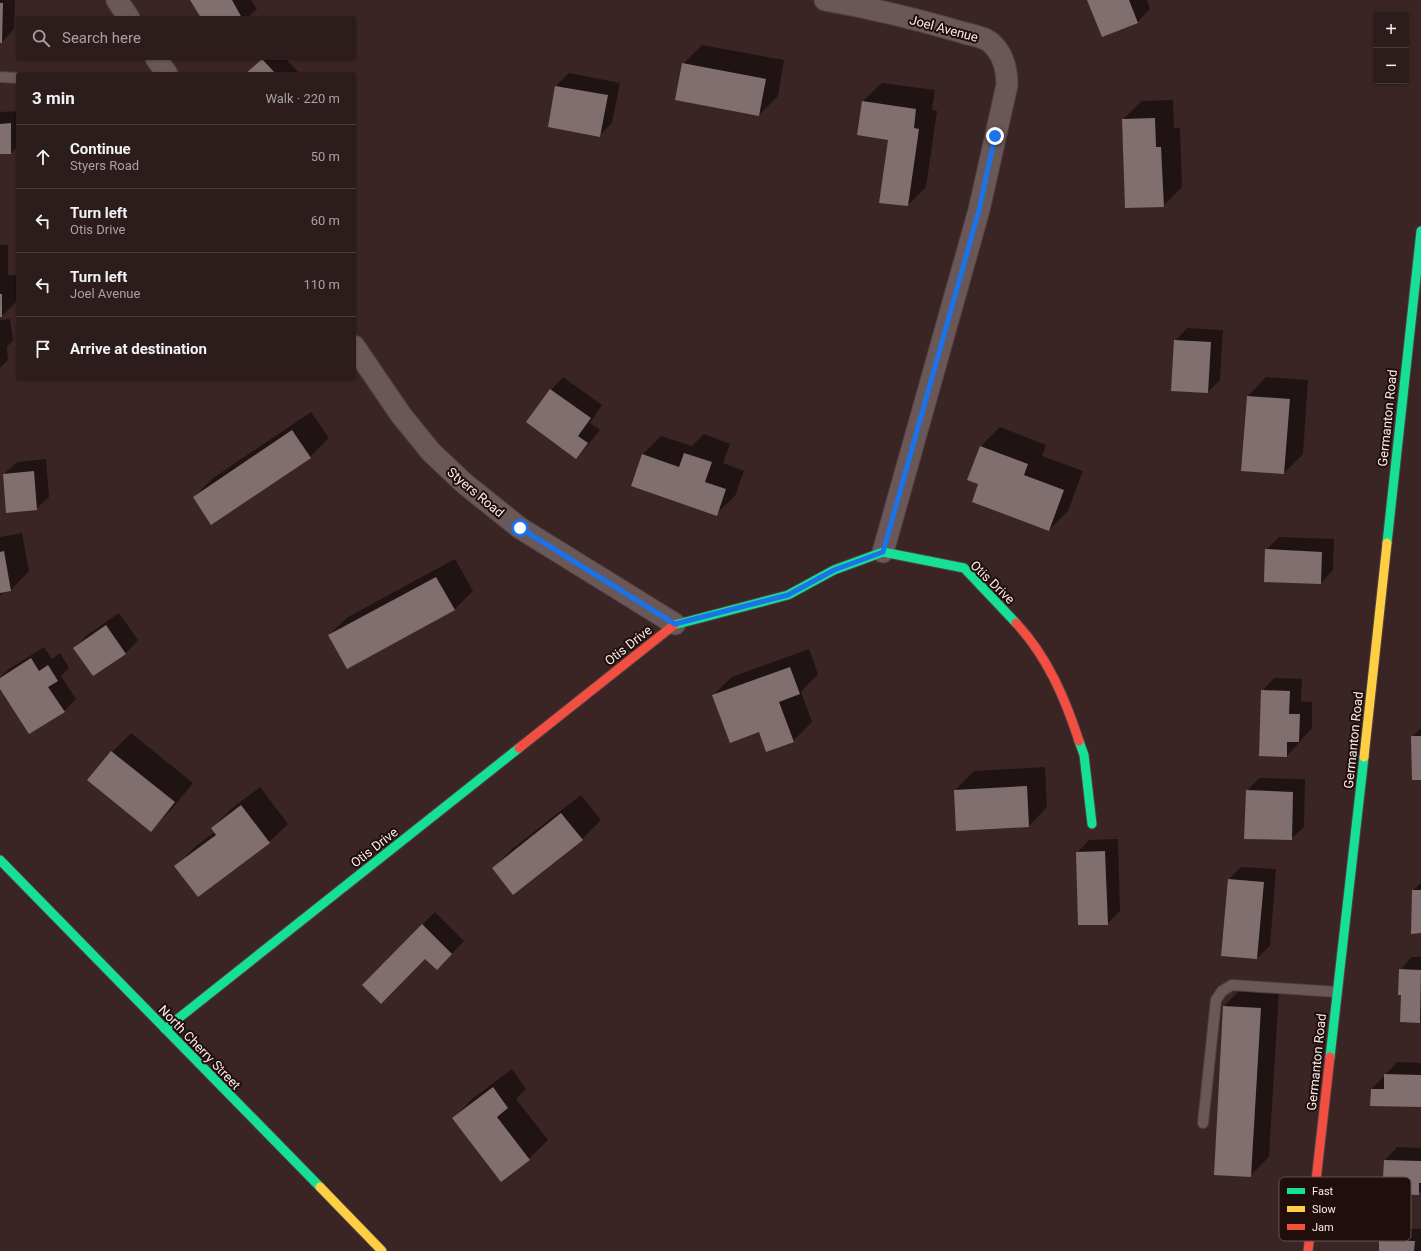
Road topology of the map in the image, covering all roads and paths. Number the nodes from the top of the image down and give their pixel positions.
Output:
1 (116, 0) edge
2 (825, 0) edge
3 (128, 16) edge
4 (157, 60) edge
5 (166, 72) edge
6 (0, 77) edge
7 (16, 78) edge
8 (1421, 231) edge
9 (356, 349) edge
10 (883, 552) junction
11 (675, 624) junction
12 (1092, 824) dead end
13 (0, 860) edge
14 (1337, 992) junction
15 (165, 1029) junction
16 (1204, 1124) dead end
17 (1316, 1177) edge
18 (1309, 1241) edge
19 (382, 1251) edge
20 (1308, 1251) edge

1 - 3 street
2 - 10 street, Joel Avenue
4 - 5 street
6 - 7 lane
8 - 14 street, Germanton Road
9 - 11 street, Styers Road
10 - 11 street, Otis Drive
10 - 12 street, Otis Drive
11 - 15 street, Otis Drive
13 - 15 street, North Cherry Street
14 - 16 lane
14 - 17 street, Germanton Road
15 - 19 street, North Cherry Street
18 - 20 street, Germanton Road

